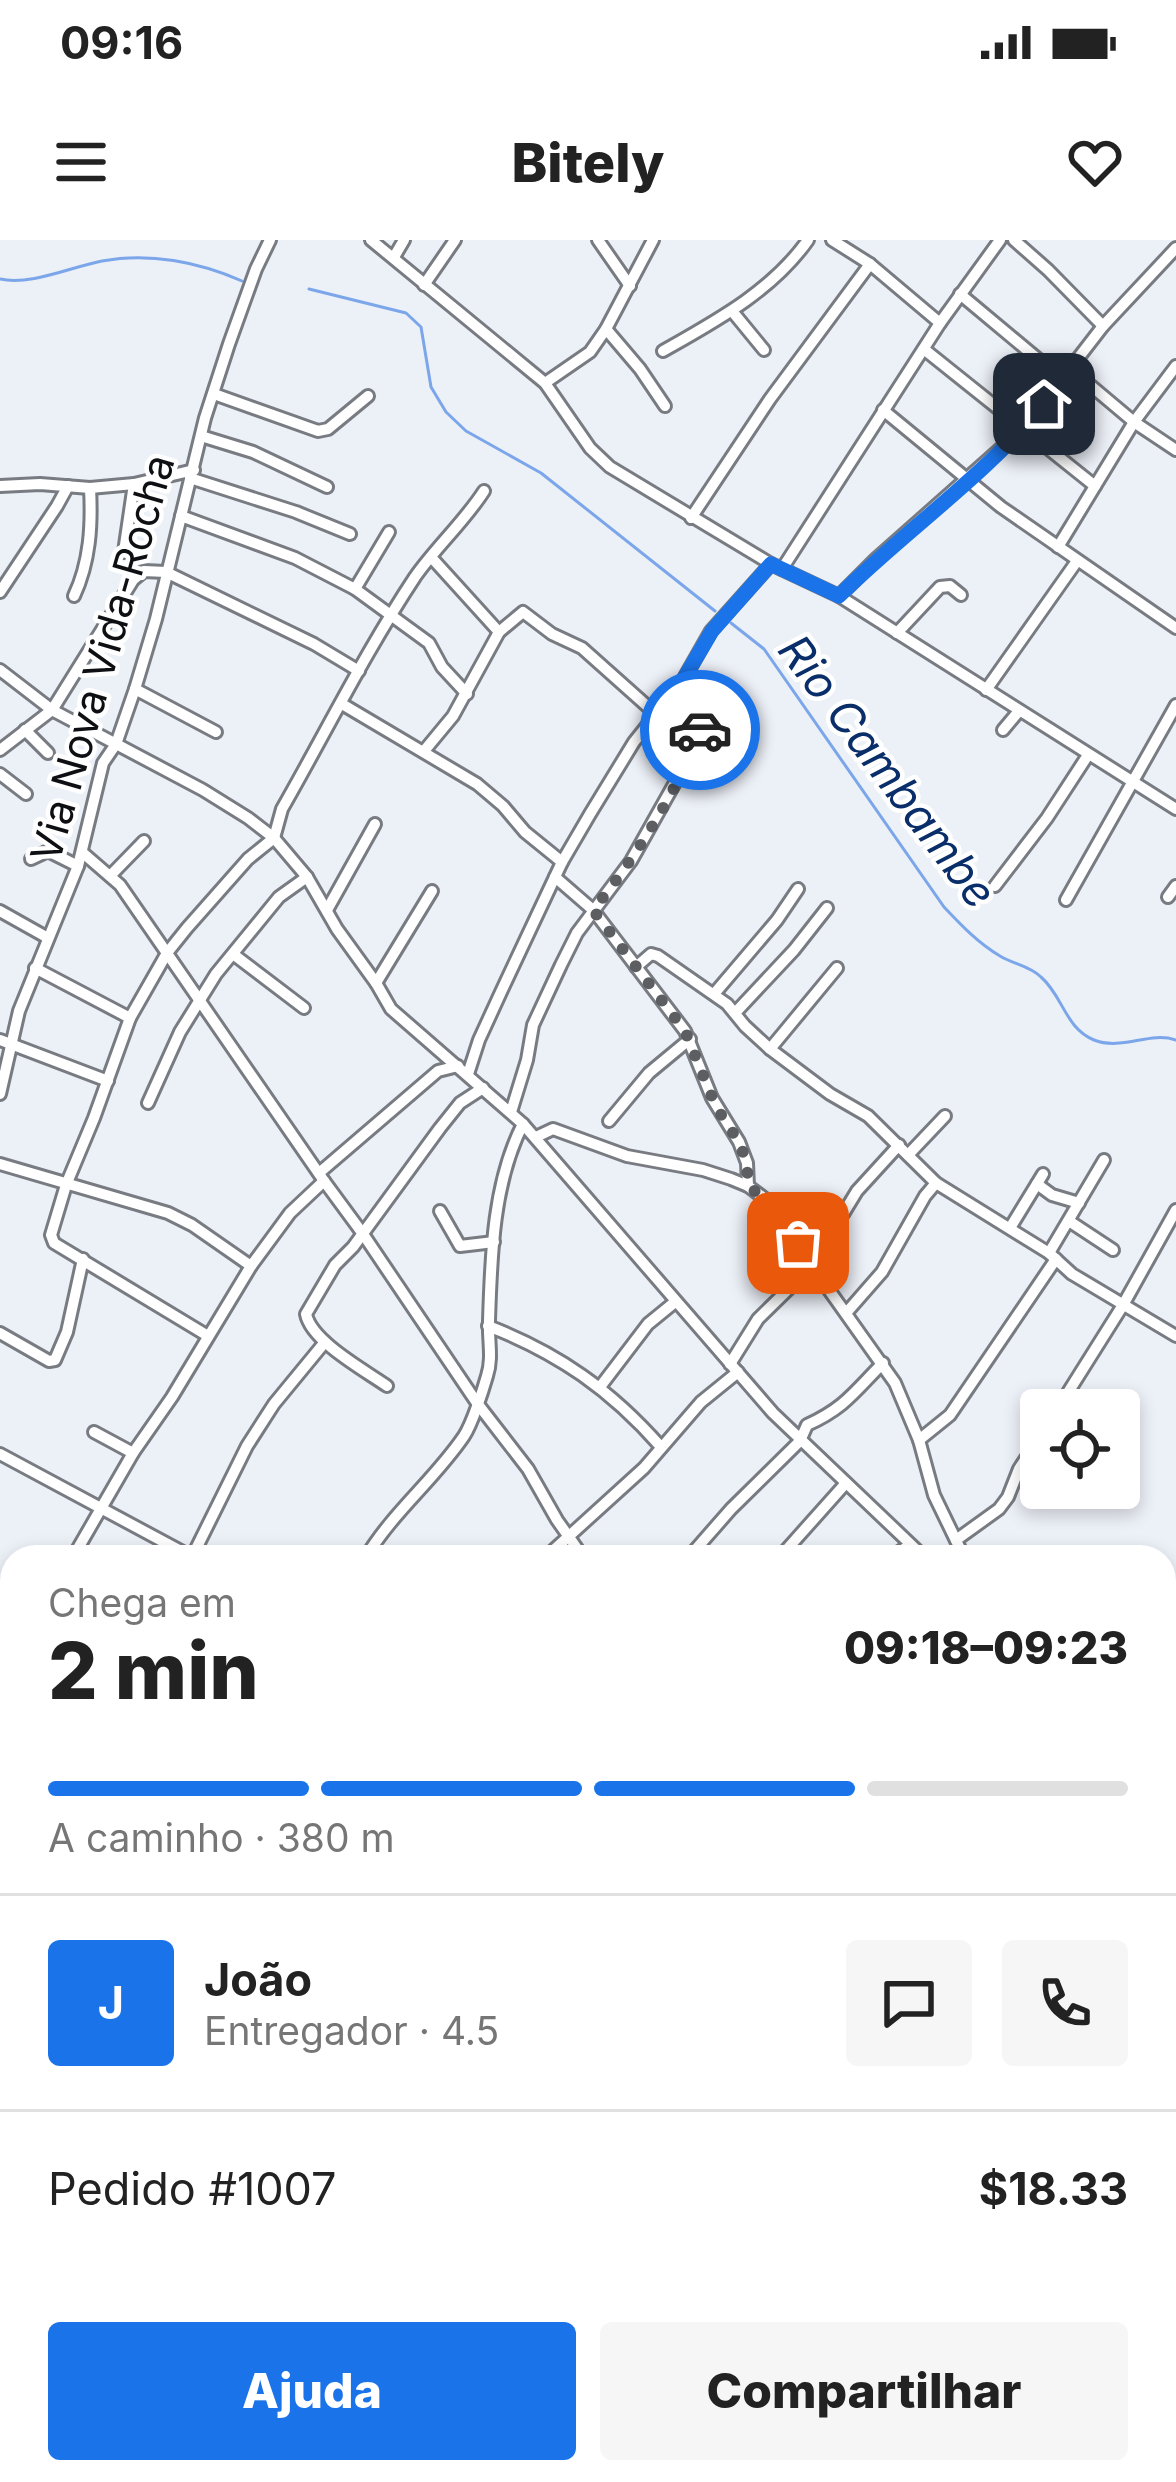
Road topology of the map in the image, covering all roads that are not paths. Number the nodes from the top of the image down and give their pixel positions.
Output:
1 (270, 240) edge
2 (371, 240) edge
3 (404, 240) edge
4 (454, 240) edge
5 (598, 240) edge
6 (653, 240) edge
7 (808, 240) edge
8 (832, 240) edge
9 (1000, 240) edge
10 (1014, 240) edge
11 (1176, 248) edge
12 (394, 257) junction
13 (870, 264) junction
14 (424, 285) junction
15 (630, 286) junction
16 (960, 294) junction
17 (732, 311) junction
18 (940, 323) junction
19 (1103, 326) junction
20 (606, 329) junction
21 (764, 350) dead end
22 (925, 350) junction
23 (663, 351) dead end
24 (1176, 366) edge
25 (1067, 374) junction
26 (545, 382) junction
27 (214, 394) junction
28 (368, 396) dead end
29 (665, 406) dead end
30 (884, 410) junction
31 (1134, 422) junction
32 (1024, 428) junction
33 (200, 436) junction
34 (1176, 450) edge
35 (192, 474) junction
36 (967, 480) junction
37 (134, 484) junction
38 (68, 485) junction
39 (1095, 485) junction
40 (0, 486) edge
41 (327, 487) dead end
42 (89, 488) junction
43 (484, 491) dead end
44 (181, 516) junction
45 (691, 518) junction
46 (389, 532) dead end
47 (350, 534) dead end
48 (1058, 548) junction
49 (124, 552) dead end
50 (431, 556) junction
51 (1077, 561) junction
52 (777, 567) junction
53 (166, 572) junction
54 (355, 589) junction
55 (0, 592) edge
56 (961, 595) dead end
57 (74, 596) dead end
58 (839, 596) junction
59 (392, 614) junction
60 (1176, 628) edge
61 (500, 632) junction
62 (897, 633) junction
63 (0, 670) edge
64 (359, 671) junction
65 (682, 682) junction
66 (135, 689) junction
67 (986, 690) junction
68 (467, 694) junction
69 (342, 704) junction
70 (1176, 705) edge
71 (52, 710) junction
72 (1019, 711) junction
73 (656, 714) junction
74 (25, 730) junction
75 (1003, 730) dead end
76 (216, 732) dead end
77 (116, 744) junction
78 (0, 750) edge
79 (424, 751) junction
80 (48, 753) dead end
81 (1088, 755) junction
82 (0, 774) edge
83 (1133, 782) junction
84 (26, 794) dead end
85 (1176, 809) edge
86 (375, 824) dead end
87 (274, 838) junction
88 (144, 841) dead end
89 (31, 859) dead end
90 (81, 859) junction
91 (562, 862) junction
92 (110, 876) junction
93 (307, 877) junction
94 (555, 877) junction
95 (995, 886) dead end
96 (1176, 886) edge
97 (798, 889) dead end
98 (432, 891) dead end
99 (1168, 897) dead end
100 (1066, 900) dead end
101 (827, 908) dead end
102 (327, 910) junction
103 (593, 910) junction
104 (0, 911) edge
105 (48, 938) junction
106 (167, 953) junction
107 (233, 954) junction
108 (636, 967) junction
109 (35, 968) junction
110 (837, 968) dead end
111 (376, 983) junction
112 (714, 994) junction
113 (198, 1000) junction
114 (304, 1008) dead end
115 (735, 1012) junction
116 (130, 1018) junction
117 (690, 1039) junction
118 (5, 1041) edge
119 (770, 1049) junction
120 (463, 1070) junction
121 (108, 1081) junction
122 (484, 1088) junction
123 (0, 1094) edge
124 (148, 1102) dead end
125 (511, 1112) junction
126 (944, 1115) dead end
127 (609, 1121) dead end
128 (524, 1124) junction
129 (536, 1137) junction
130 (898, 1145) junction
131 (908, 1155) junction
132 (1105, 1160) dead end
133 (0, 1164) edge
134 (321, 1177) junction
135 (936, 1183) junction
136 (66, 1185) junction
137 (748, 1186) junction
138 (1079, 1204) junction
139 (1176, 1210) edge
140 (440, 1211) dead end
141 (843, 1214) dead end
142 (1069, 1221) junction
143 (1010, 1228) junction
144 (363, 1234) junction
145 (494, 1242) junction
146 (1113, 1250) dead end
147 (1053, 1256) junction
148 (83, 1259) junction
149 (251, 1266) junction
150 (812, 1266) junction
151 (675, 1302) junction
152 (1123, 1305) junction
153 (847, 1312) junction
154 (488, 1326) junction
155 (0, 1334) edge
156 (208, 1336) junction
157 (1176, 1336) edge
158 (325, 1342) junction
159 (883, 1363) junction
160 (734, 1368) junction
161 (387, 1386) dead end
162 (600, 1387) junction
163 (1070, 1389) edge
164 (477, 1403) junction
165 (94, 1432) dead end
166 (919, 1439) junction
167 (800, 1441) junction
168 (661, 1448) junction
169 (133, 1453) junction
170 (0, 1454) edge
171 (1020, 1467) edge
172 (846, 1483) junction
173 (103, 1507) junction
174 (569, 1538) junction
175 (956, 1540) junction
176 (80, 1545) edge
177 (171, 1545) edge
178 (198, 1545) edge
179 (375, 1545) edge
180 (561, 1545) edge
181 (574, 1545) edge
182 (700, 1545) edge
183 (791, 1545) edge
184 (910, 1545) edge
185 (958, 1545) edge

1 - 27 street, Via Nova Vida-Rocha
2 - 12 street
3 - 12 street
4 - 14 street
5 - 15 street
6 - 15 street
7 - 17 street
8 - 13 street
9 - 16 street
10 - 19 street
11 - 19 street
12 - 14 street
13 - 18 street
13 - 45 street
14 - 26 street
15 - 20 street
16 - 18 street
16 - 25 street
17 - 21 street
17 - 23 street
18 - 22 street
19 - 25 street
20 - 26 street
20 - 29 street
22 - 30 street
22 - 32 street
24 - 31 street
25 - 31 street
25 - 32 street
26 - 45 street
27 - 28 street
27 - 33 street, Via Nova Vida-Rocha
30 - 36 street
30 - 52 street
31 - 34 street
31 - 39 street
32 - 36 street
32 - 39 street
33 - 35 street, Via Nova Vida-Rocha
33 - 41 street
35 - 37 street
35 - 44 street, Via Nova Vida-Rocha
35 - 47 street
36 - 48 street
36 - 58 street
37 - 42 street
37 - 49 street
38 - 40 street
38 - 42 street
38 - 55 street
39 - 48 street
42 - 57 street
43 - 50 street
44 - 53 street, Via Nova Vida-Rocha
44 - 54 street
45 - 52 street
46 - 54 street
48 - 51 street
50 - 59 street
50 - 61 street
51 - 60 street
51 - 67 street
52 - 58 street
52 - 65 street
53 - 64 street
53 - 66 street, Via Nova Vida-Rocha
53 - 71 street
54 - 59 street
56 - 62 street
58 - 62 street
59 - 64 street
59 - 68 street
61 - 68 street
61 - 73 street
62 - 67 street
63 - 71 street
64 - 69 street
65 - 73 street
65 - 103 street
66 - 76 street
66 - 77 street, Via Nova Vida-Rocha
67 - 72 street
68 - 79 street
69 - 79 street
69 - 87 street
70 - 83 street
71 - 74 street
71 - 77 street
72 - 75 street
72 - 81 street
73 - 91 street
74 - 78 street
74 - 80 street
77 - 87 street
77 - 90 street, Via Nova Vida-Rocha
79 - 91 street
81 - 83 street
81 - 95 street
82 - 84 street
83 - 85 street
83 - 100 street
86 - 102 street
87 - 93 street
87 - 106 street
88 - 92 street
89 - 90 street
90 - 92 street
90 - 105 street, Via Nova Vida-Rocha
91 - 94 street
92 - 106 street
93 - 102 street
93 - 107 street
94 - 103 street
94 - 120 street
96 - 99 street
97 - 112 street
98 - 111 street
101 - 115 street
102 - 111 street
103 - 108 street
103 - 125 street
104 - 105 street
105 - 109 street, Via Nova Vida-Rocha
106 - 113 street
106 - 116 street
107 - 113 street
107 - 114 street
108 - 112 street
108 - 117 street
109 - 116 street
109 - 118 street, Via Nova Vida-Rocha
110 - 119 street
111 - 120 street
112 - 115 street
113 - 124 street
113 - 134 street
115 - 119 street
116 - 121 street
117 - 127 street
117 - 137 street
118 - 121 street
118 - 123 street, Via Nova Vida-Rocha
119 - 130 street
120 - 122 street
120 - 134 street
121 - 136 street
122 - 125 street
122 - 144 street
125 - 128 street
126 - 131 street
128 - 129 street
128 - 145 street
129 - 137 street
129 - 151 street
130 - 131 street
130 - 141 street
131 - 135 street
132 - 138 street
133 - 136 street
134 - 144 street
134 - 149 street
135 - 143 street
135 - 153 street
136 - 148 street
136 - 149 street
137 - 150 street
138 - 142 street
138 - 143 street
139 - 152 street
140 - 145 street
142 - 146 street
142 - 147 street
143 - 147 street
144 - 158 street
144 - 164 street
145 - 154 street
147 - 152 street
147 - 166 street
148 - 155 street
148 - 156 street
149 - 156 street
150 - 153 street
150 - 160 street
151 - 160 street
151 - 162 street
152 - 157 street
152 - 163 street
153 - 159 street
154 - 162 street
154 - 164 street
156 - 169 street
158 - 161 street
158 - 178 street
159 - 166 street
159 - 167 street
160 - 167 street
160 - 168 street
162 - 168 street
164 - 174 street
164 - 179 street
165 - 169 street
166 - 175 street
167 - 172 street
167 - 182 street
168 - 174 street
169 - 173 street
170 - 173 street
171 - 175 street
172 - 183 street
172 - 184 street
173 - 176 street
173 - 177 street
174 - 180 street
174 - 181 street
175 - 185 street

